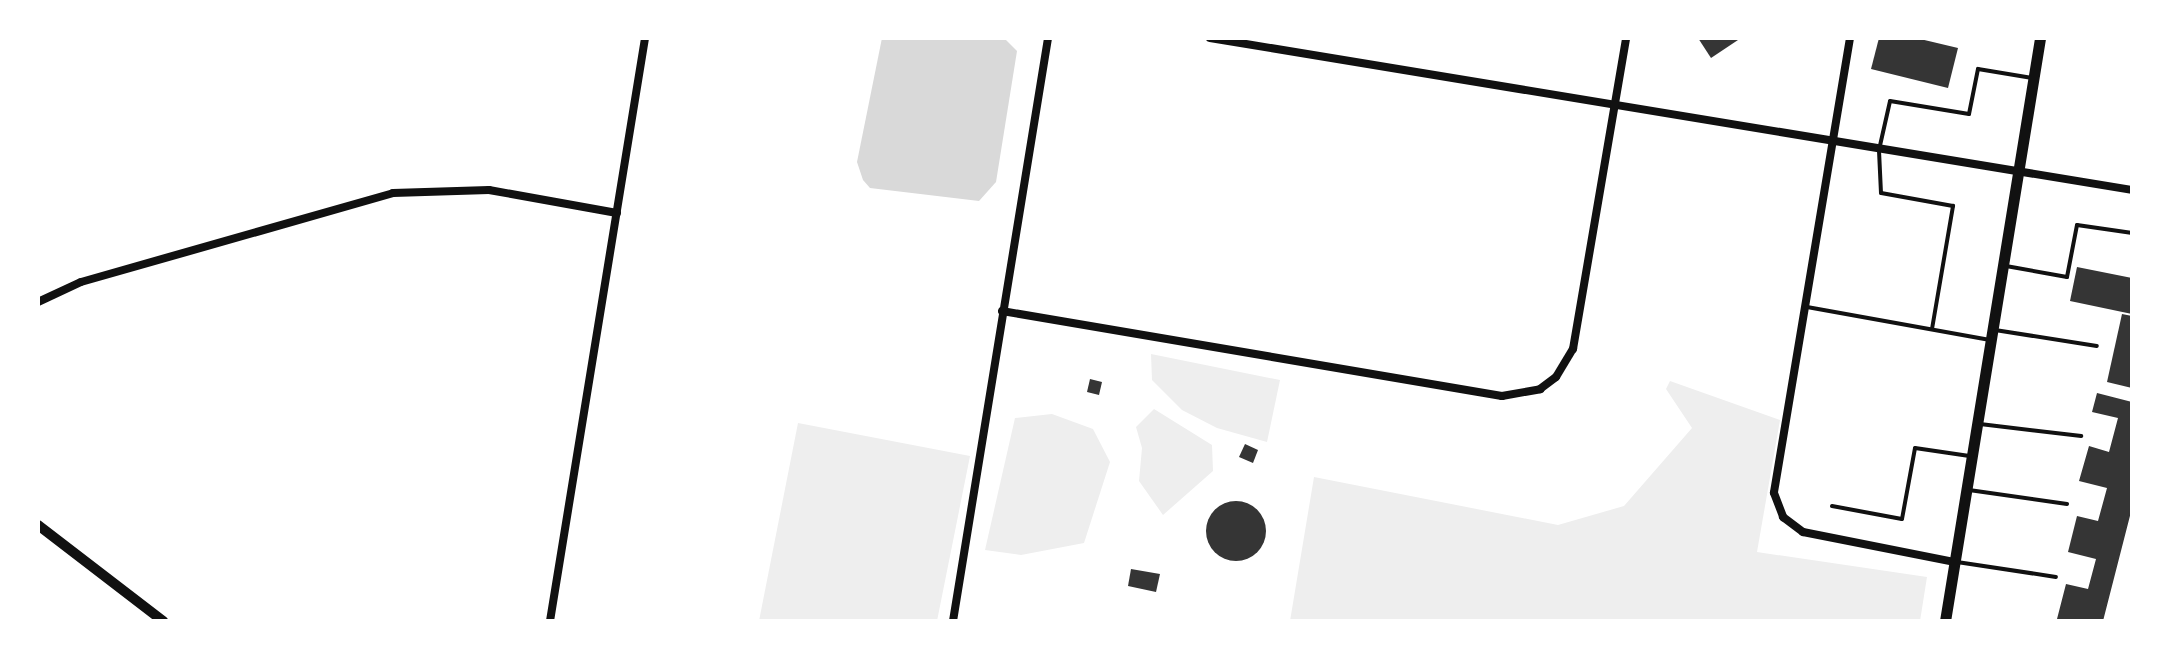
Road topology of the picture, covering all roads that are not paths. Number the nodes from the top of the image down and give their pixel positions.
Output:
1 (645, 38) edge
2 (1048, 38) edge
3 (1210, 38) edge
4 (1626, 38) edge
5 (1850, 38) edge
6 (2040, 38) edge
7 (1223, 39) edge
8 (2034, 78) junction
9 (1615, 106) junction
10 (1833, 141) junction
11 (1879, 150) junction
12 (2018, 174) junction
13 (2132, 190) edge
14 (617, 213) junction
15 (2132, 233) edge
16 (2003, 266) junction
17 (38, 302) edge
18 (1807, 307) junction
19 (1002, 311) junction
20 (1932, 329) junction
21 (1992, 335) junction
22 (2097, 346) dead end
23 (1977, 423) junction
24 (2081, 436) dead end
25 (1972, 457) junction
26 (1966, 490) junction
27 (2067, 504) dead end
28 (1832, 506) dead end
29 (38, 525) edge
30 (1955, 562) junction
31 (2056, 577) dead end
32 (163, 621) edge
33 (550, 621) edge
34 (953, 621) edge
35 (1945, 621) edge

1 - 14 street
2 - 19 street
3 - 7 street
4 - 9 street
5 - 10 street
6 - 8 main road
7 - 9 street
8 - 11 lane
8 - 12 main road
9 - 10 street
9 - 19 street
10 - 11 street
10 - 18 street
11 - 12 street
11 - 20 lane
12 - 13 street
12 - 16 main road
14 - 17 street
14 - 33 street
15 - 16 lane
16 - 21 main road
18 - 20 lane
18 - 30 street
19 - 34 street
20 - 21 lane
21 - 22 lane
21 - 23 main road
23 - 24 lane
23 - 25 main road
25 - 26 main road
25 - 28 lane
26 - 27 lane
26 - 30 main road
29 - 32 street
30 - 31 lane
30 - 35 main road

